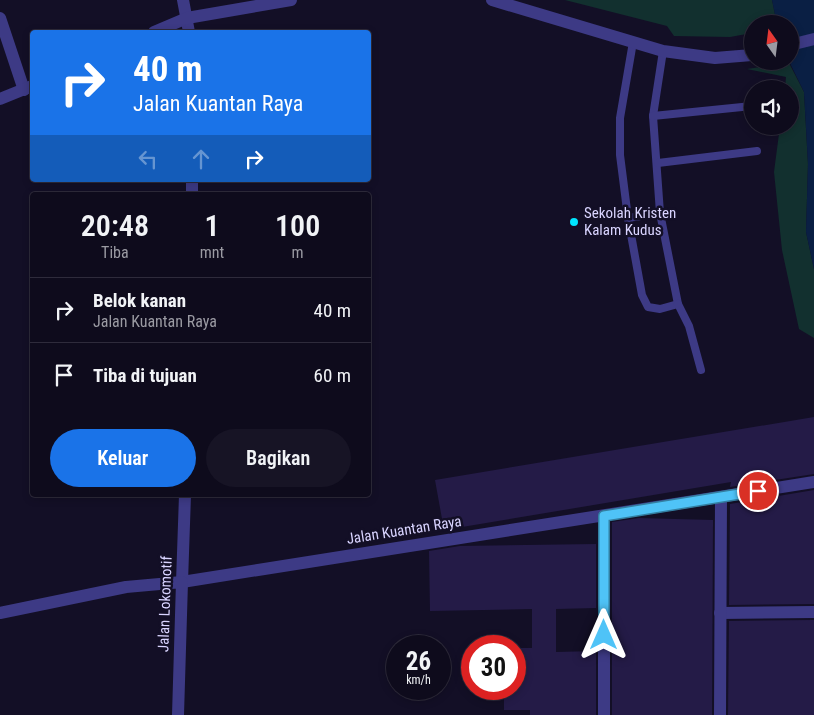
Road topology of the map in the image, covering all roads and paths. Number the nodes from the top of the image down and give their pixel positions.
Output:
1 (182, 0) edge
2 (291, 0) edge
3 (492, 0) edge
4 (0, 18) edge
5 (187, 18) junction
6 (159, 30) edge
7 (189, 30) edge
8 (814, 39) edge
9 (633, 42) junction
10 (799, 43) edge
11 (663, 51) junction
12 (744, 56) edge
13 (28, 88) edge
14 (0, 99) edge
15 (744, 107) edge
16 (653, 116) junction
17 (757, 151) dead end
18 (658, 163) junction
19 (660, 214) junction
20 (628, 218) junction
21 (678, 304) junction
22 (701, 370) dead end
23 (814, 482) edge
24 (185, 497) edge
25 (721, 497) junction
26 (604, 516) junction
27 (182, 582) junction
28 (814, 612) edge
29 (0, 613) edge
30 (720, 613) junction
31 (178, 715) edge
32 (604, 715) edge
33 (720, 715) edge

1 - 5 street
2 - 5 street
3 - 9 street
4 - 13 street
5 - 6 street
5 - 7 street
8 - 10 street
9 - 11 street
9 - 20 lane
11 - 12 street
11 - 16 lane
13 - 14 street
15 - 16 lane
16 - 18 lane
17 - 18 lane
18 - 19 lane
19 - 20 lane
19 - 21 lane
20 - 21 lane
21 - 22 lane
23 - 25 street, Jalan Kuantan Raya
24 - 27 street, Jalan Lokomotif
25 - 26 street, Jalan Kuantan Raya
25 - 30 street
26 - 27 street, Jalan Kuantan Raya
26 - 32 street
27 - 29 street, Jalan Kuantan Raya
27 - 31 street, Jalan Lokomotif
28 - 30 street
30 - 33 street

